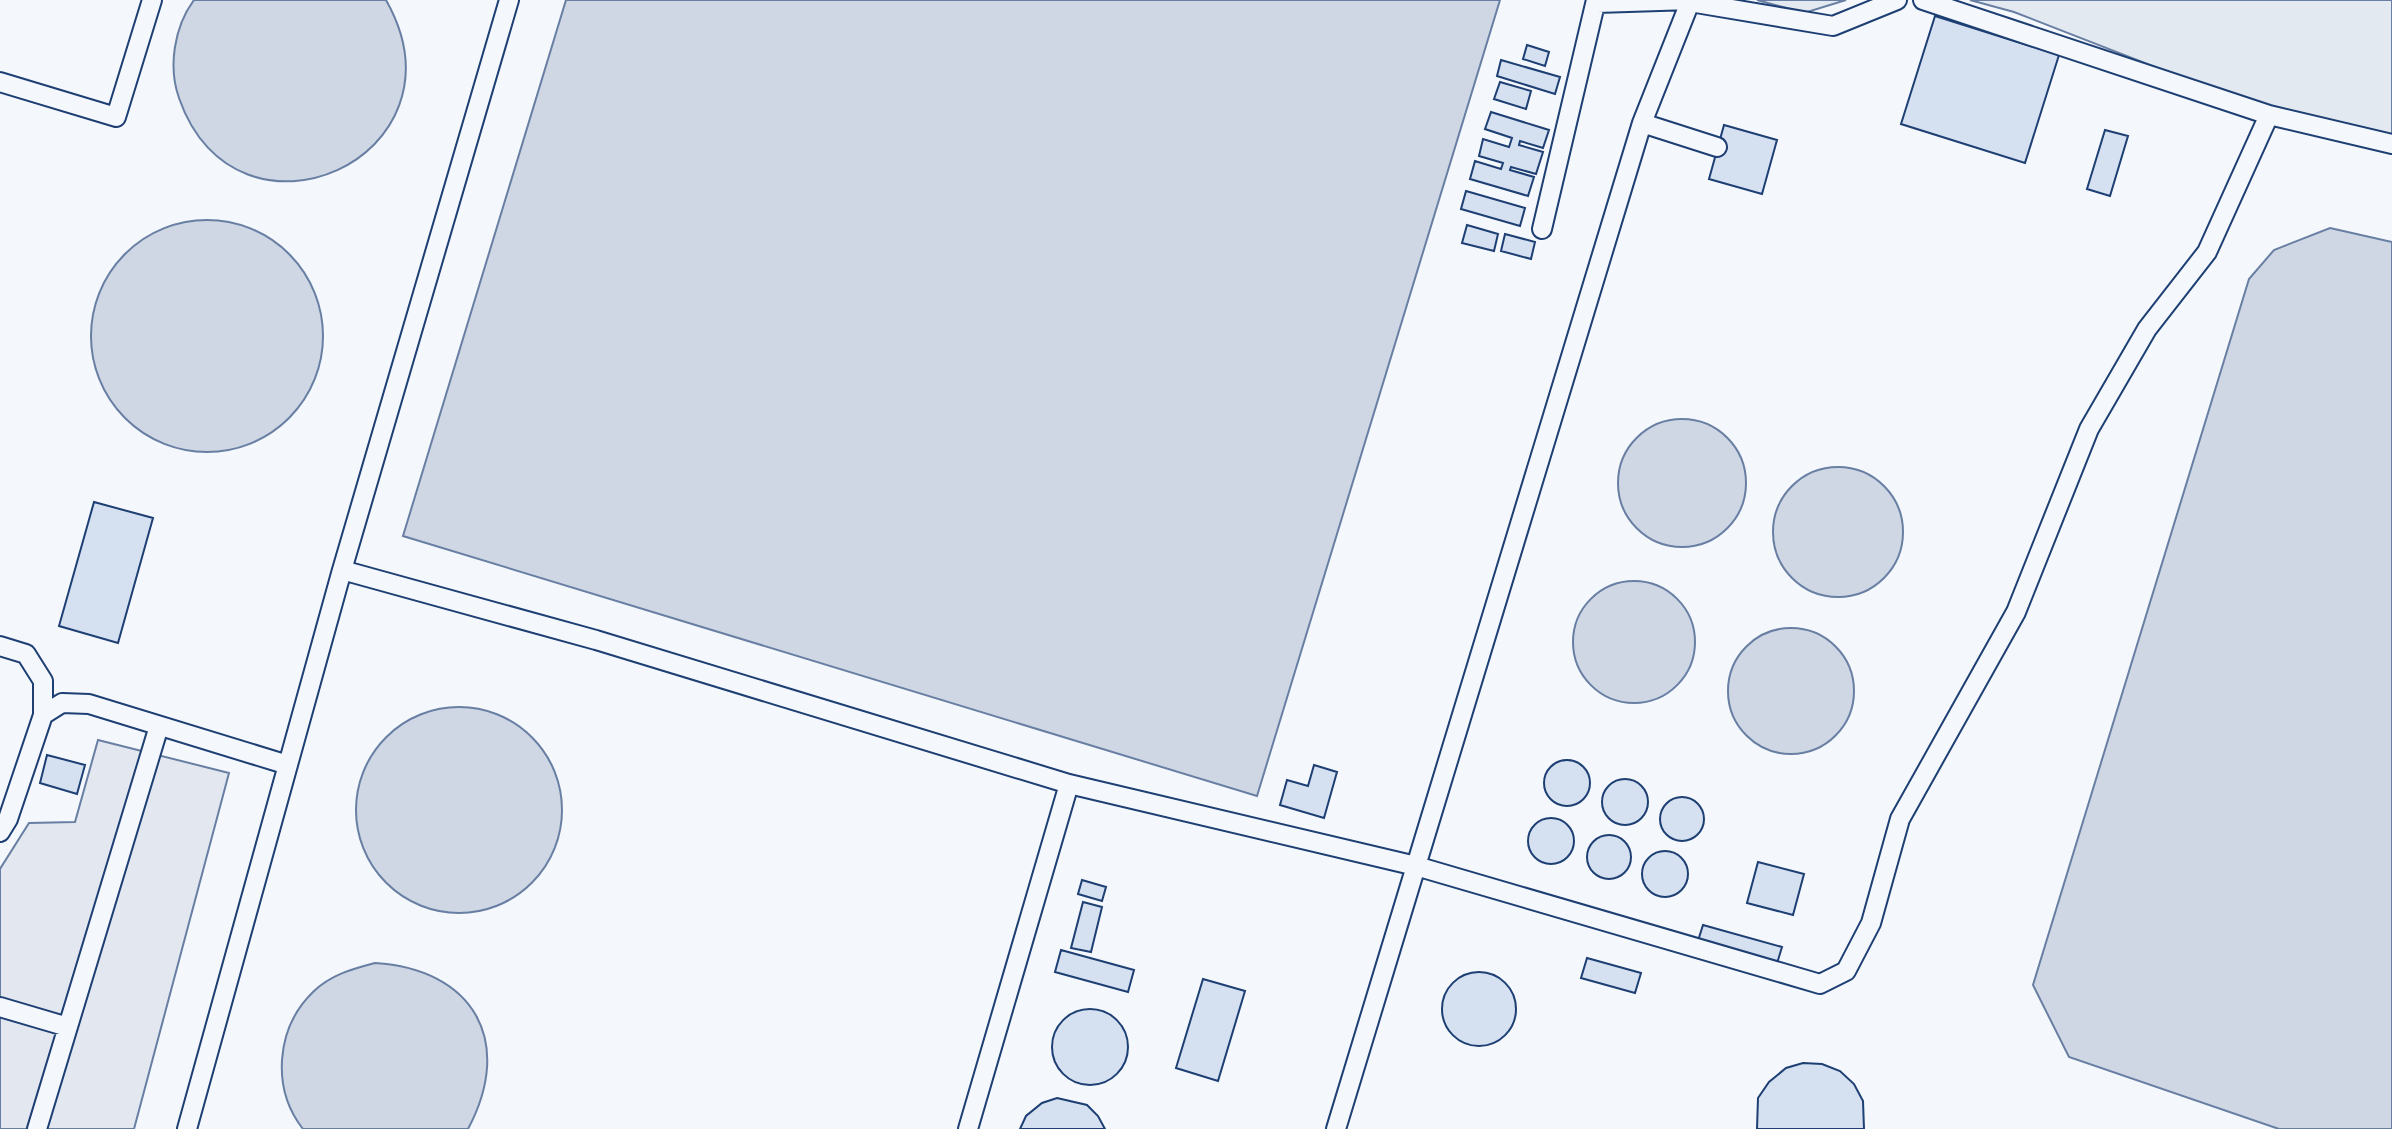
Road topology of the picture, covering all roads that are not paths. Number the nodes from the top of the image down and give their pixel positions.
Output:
1 (152, 0) edge
2 (509, 0) edge
3 (1897, 0) edge
4 (1923, 0) edge
5 (1690, 1) edge
6 (1596, 2) edge
7 (0, 82) edge
8 (2269, 115) junction
9 (1642, 123) junction
10 (2392, 144) edge
11 (1717, 147) dead end
12 (1542, 229) dead end
13 (342, 570) junction
14 (0, 646) edge
15 (43, 715) junction
16 (159, 726) junction
17 (288, 765) junction
18 (1069, 784) junction
19 (0, 832) edge
20 (1416, 866) junction
21 (0, 1007) edge
22 (68, 1027) junction
23 (37, 1129) edge
24 (187, 1129) edge
25 (968, 1129) edge
26 (1336, 1129) edge

1 - 7 lane
2 - 13 lane
3 - 5 lane
4 - 8 lane
5 - 6 lane
5 - 9 lane
6 - 12 lane
8 - 10 lane
8 - 20 lane
9 - 11 lane
9 - 20 lane
13 - 17 lane
13 - 18 lane
14 - 15 lane
15 - 16 lane
15 - 19 lane
16 - 17 lane
16 - 22 lane
17 - 24 lane
18 - 20 lane
18 - 25 lane
20 - 26 lane
21 - 22 lane
22 - 23 lane

